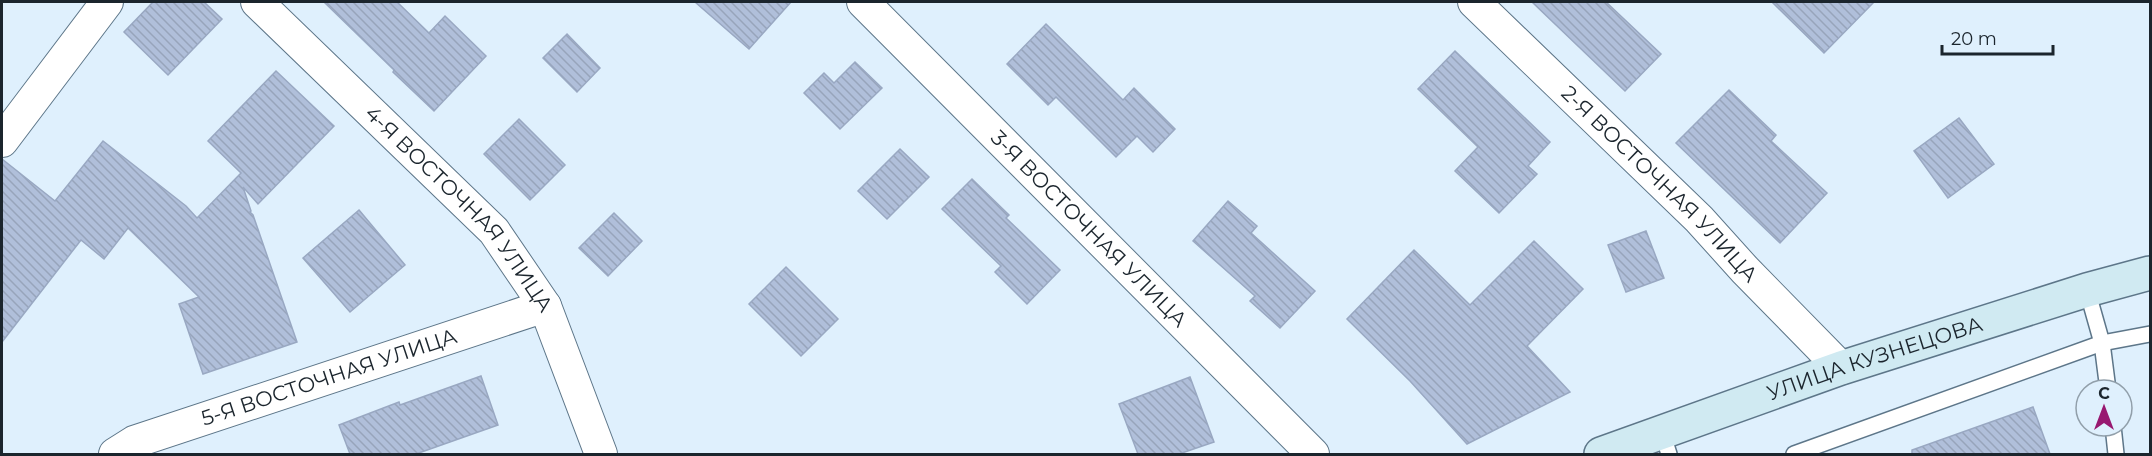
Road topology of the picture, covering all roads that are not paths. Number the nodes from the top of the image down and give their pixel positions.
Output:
1 (107, 2) edge
2 (257, 2) edge
3 (862, 2) edge
4 (1474, 2) edge
5 (2, 141) edge
6 (2151, 273) edge
7 (2086, 291) junction
8 (545, 306) junction
9 (2151, 334) edge
10 (2102, 343) junction
11 (1841, 368) junction
12 (2106, 378) edge
13 (2114, 438) edge
14 (1665, 443) edge
15 (115, 454) edge
16 (601, 454) edge
17 (1313, 454) edge
18 (1601, 454) edge
19 (1794, 454) edge
20 (2116, 454) edge

1 - 5 street
2 - 8 street, 4-Я ВОСТОЧНАЯ УЛИЦА
3 - 17 street, 3-Я ВОСТОЧНАЯ УЛИЦА
4 - 11 street, 2-Я ВОСТОЧНАЯ УЛИЦА
6 - 7 street, УЛИЦА КУЗНЕЦОВА
7 - 10 lane
7 - 11 street, УЛИЦА КУЗНЕЦОВА
8 - 15 street, 5-Я ВОСТОЧНАЯ УЛИЦА
8 - 16 street, 4-Я ВОСТОЧНАЯ УЛИЦА
9 - 10 lane
10 - 12 lane
10 - 19 lane
11 - 14 street, УЛИЦА КУЗНЕЦОВА
13 - 20 lane
14 - 18 street, УЛИЦА КУЗНЕЦОВА

